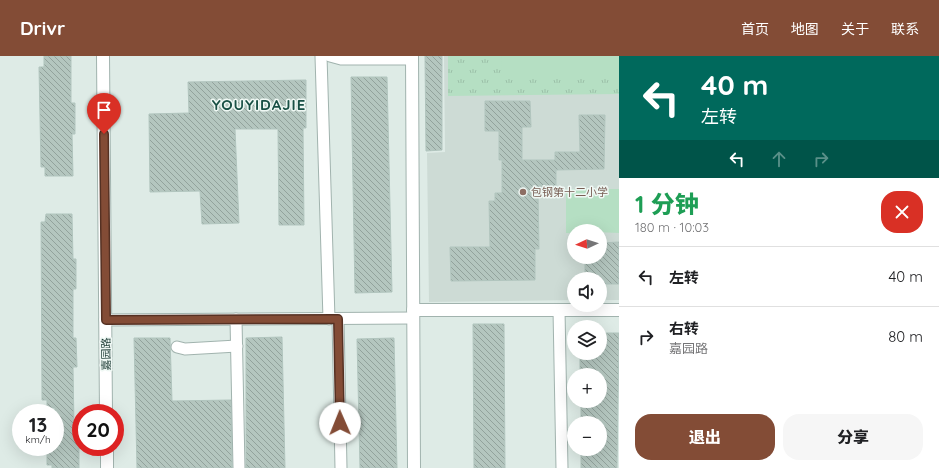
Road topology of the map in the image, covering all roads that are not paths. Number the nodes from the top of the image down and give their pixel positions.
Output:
1 (103, 56) edge
2 (321, 56) edge
3 (330, 56) edge
4 (412, 57) edge
5 (559, 310) junction
6 (619, 310) edge
7 (413, 314) junction
8 (236, 319) junction
9 (334, 319) junction
10 (106, 320) junction
11 (237, 346) junction
12 (177, 347) dead end
13 (106, 404) edge
14 (107, 456) edge
15 (107, 468) edge
16 (239, 468) edge
17 (341, 468) edge
18 (414, 468) edge
19 (562, 468) edge

1 - 10 street, 嘉园路
2 - 9 lane
3 - 4 lane
4 - 7 street
5 - 6 street
5 - 7 street
5 - 19 lane
7 - 9 lane
7 - 18 street
8 - 9 lane
8 - 10 lane
8 - 11 lane
9 - 17 lane
10 - 13 street, 嘉园路
11 - 12 lane
11 - 16 lane
14 - 15 street

